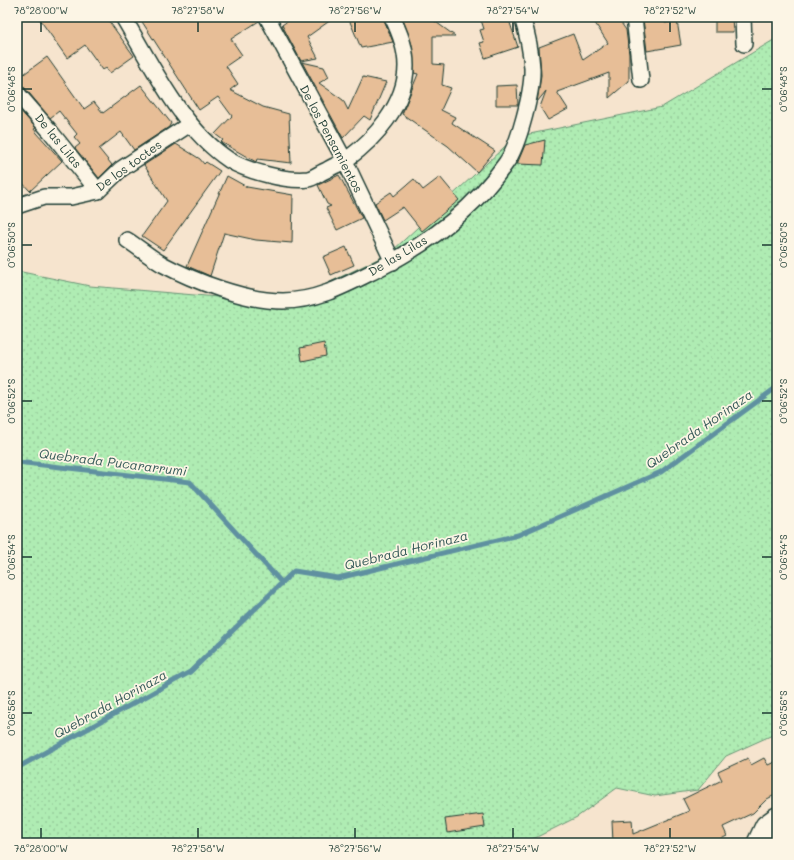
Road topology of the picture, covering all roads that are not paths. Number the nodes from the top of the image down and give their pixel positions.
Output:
1 (123, 17) edge
2 (267, 17) edge
3 (392, 17) edge
4 (522, 17) edge
5 (634, 17) edge
6 (743, 17) edge
7 (744, 44) dead end
8 (641, 80) dead end
9 (17, 93) edge
10 (190, 124) junction
11 (344, 161) junction
12 (98, 191) junction
13 (17, 206) edge
14 (127, 240) dead end
15 (393, 262) junction

1 - 10 street
2 - 11 street, De los Pensamientos
3 - 11 street
4 - 15 street, De las Lilas
5 - 8 street
6 - 7 street
9 - 12 street, De las Lilas
10 - 11 street
10 - 12 street, De los toctes
11 - 15 street, De los Pensamientos
12 - 13 street, De los toctes
14 - 15 street, De las Lilas

